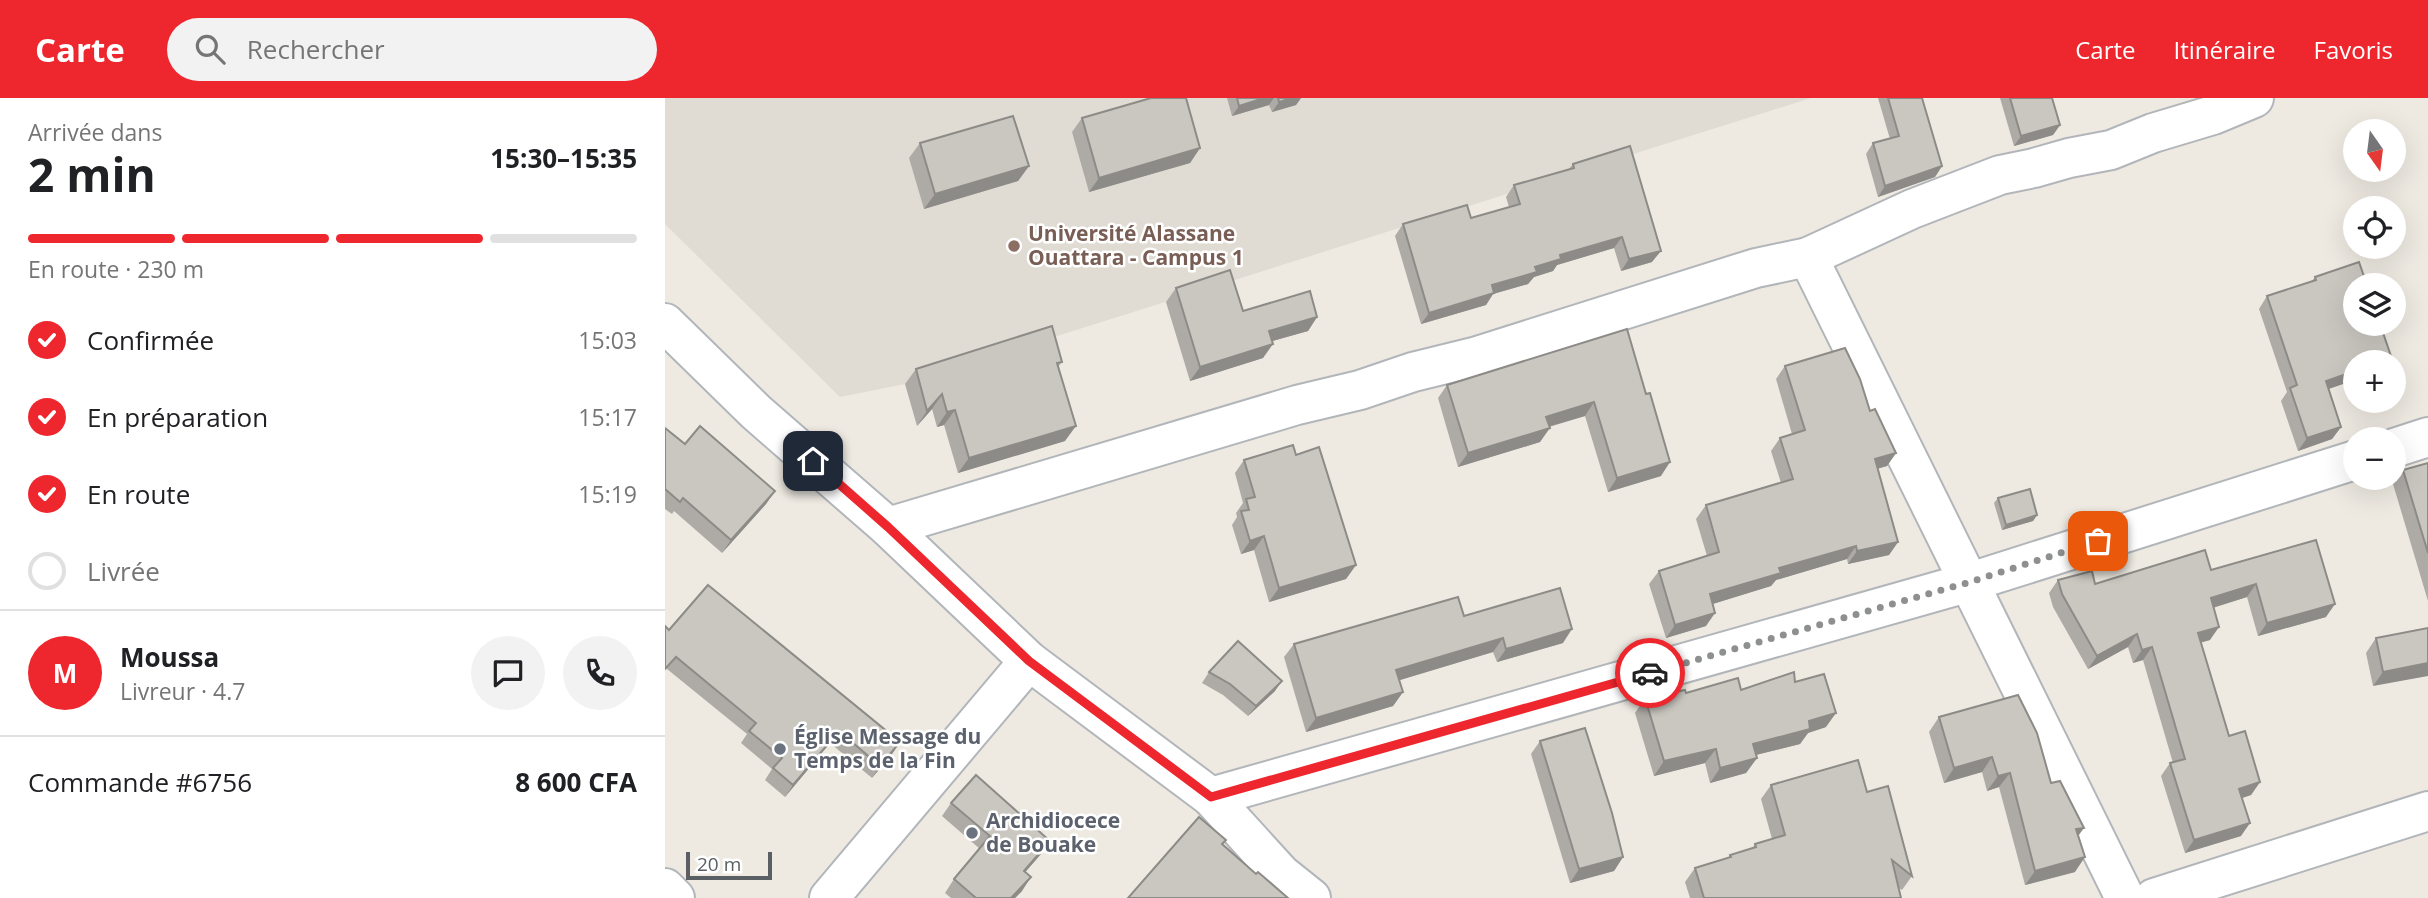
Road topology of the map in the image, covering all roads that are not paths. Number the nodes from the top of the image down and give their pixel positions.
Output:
1 (2254, 98) edge
2 (1808, 257) junction
3 (665, 323) edge
4 (2428, 437) edge
5 (2406, 444) edge
6 (2343, 464) edge
7 (888, 527) junction
8 (1970, 582) junction
9 (1029, 661) junction
10 (1211, 797) junction
11 (2428, 811) edge
12 (665, 888) edge
13 (675, 898) edge
14 (829, 898) edge
15 (1311, 898) edge
16 (2125, 898) edge
17 (2154, 898) edge

1 - 2 street
2 - 7 street
2 - 8 street
3 - 7 street
4 - 5 street
6 - 8 street
7 - 9 street
8 - 10 street
8 - 16 street
9 - 10 street
9 - 14 street
10 - 15 street
11 - 17 street
12 - 13 street

